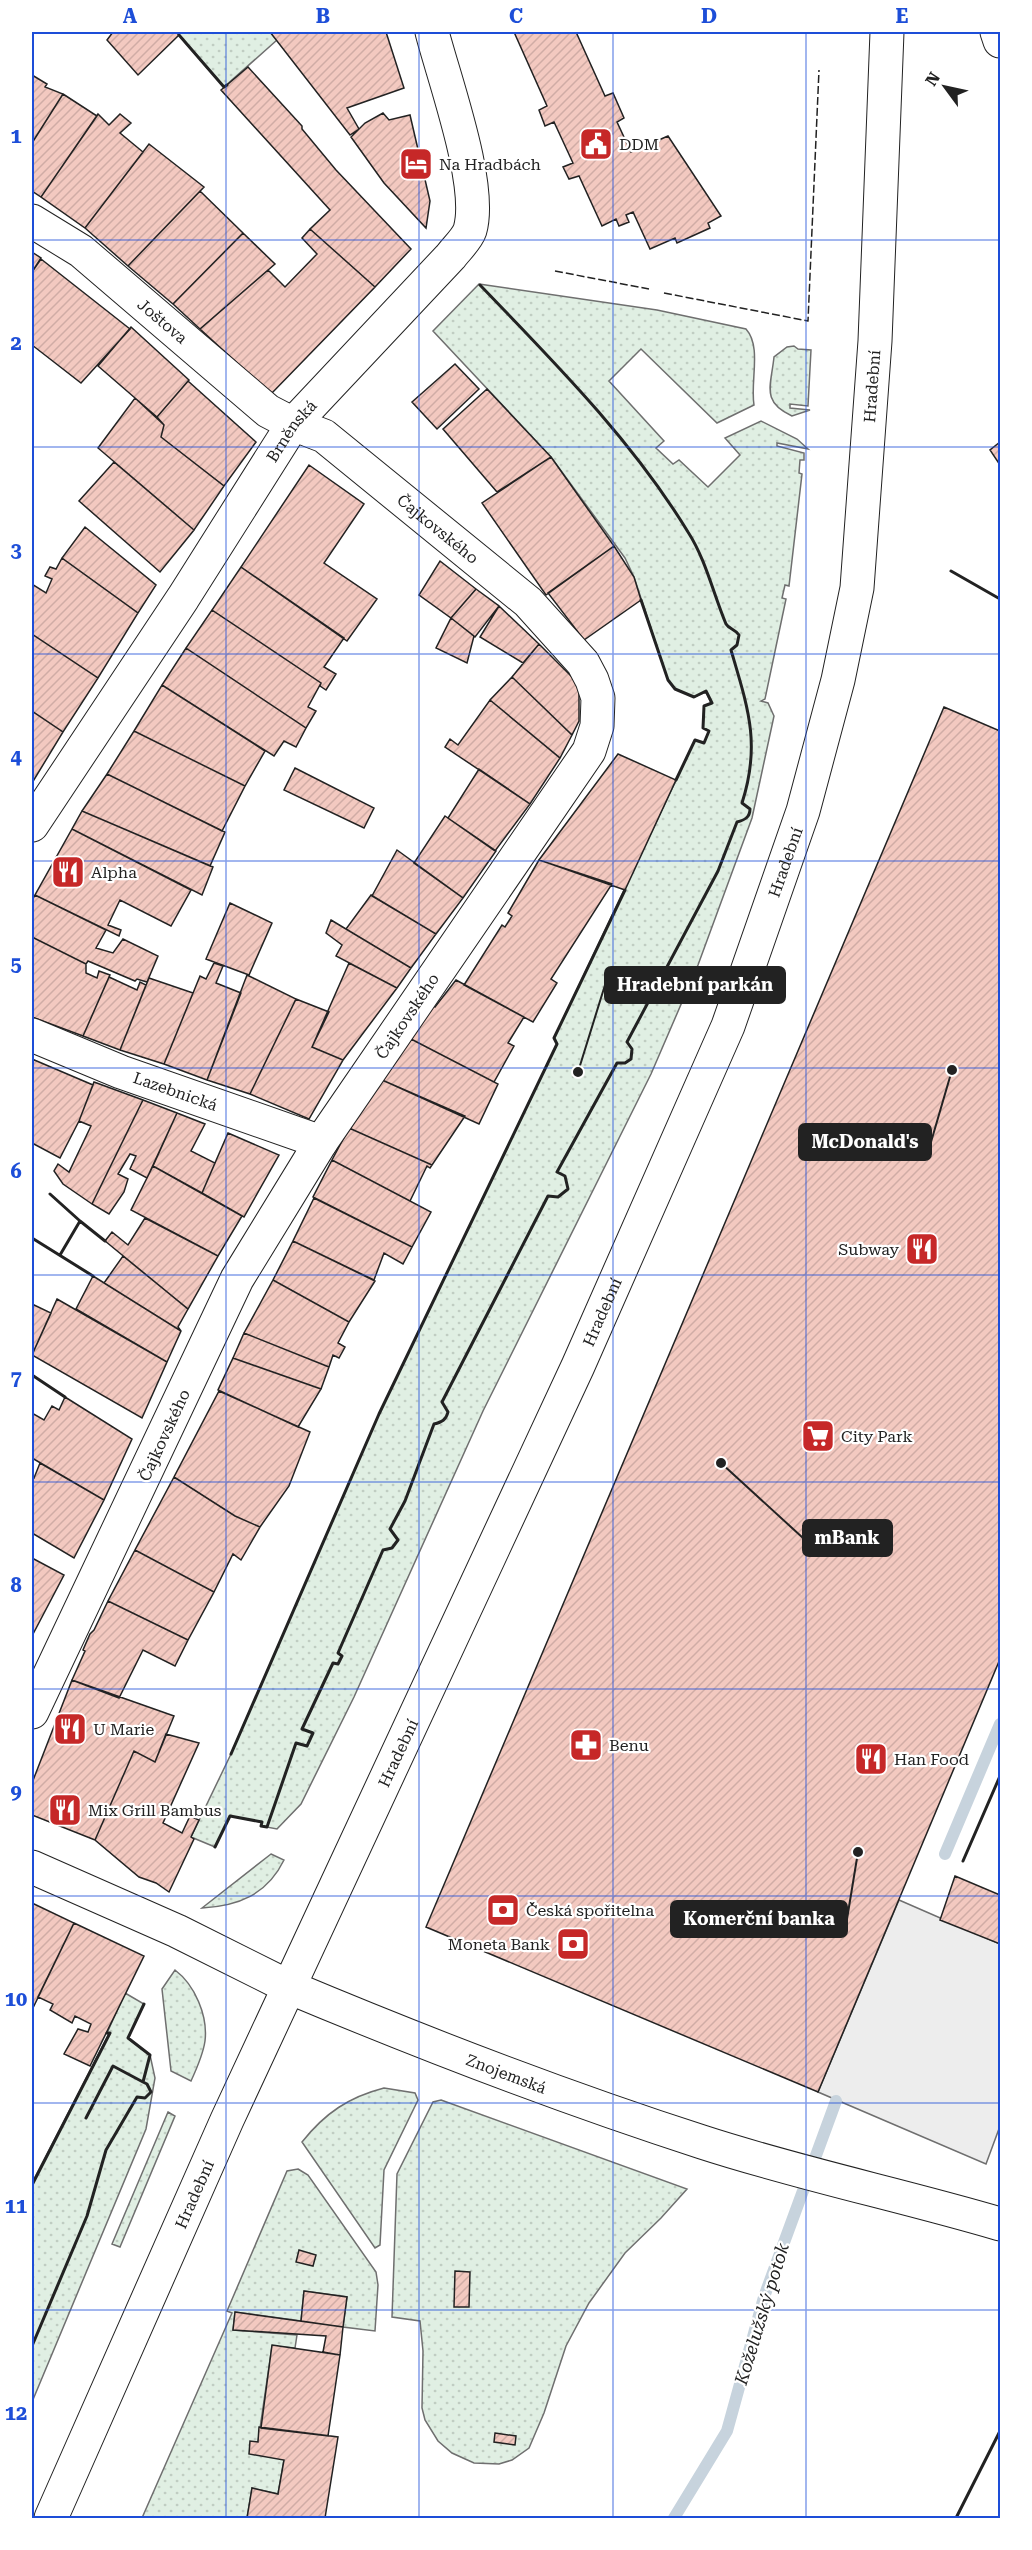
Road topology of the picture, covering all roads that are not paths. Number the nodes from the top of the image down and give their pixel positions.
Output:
1 (432, 32) edge
2 (887, 32) edge
3 (998, 32) edge
4 (1000, 42) edge
5 (32, 221) edge
6 (293, 424) junction
7 (32, 825) edge
8 (32, 1035) edge
9 (321, 1142) junction
10 (32, 1712) edge
11 (32, 1868) edge
12 (289, 1987) junction
13 (990, 2220) edge
14 (51, 2518) edge

1 - 6 street, Brněnská
2 - 12 street, Hradební
3 - 4 street
5 - 6 street, Joštova
6 - 7 street, Brněnská
6 - 9 street, Čajkovského
8 - 9 street, Lazebnická
9 - 10 street, Čajkovského
11 - 12 street, Znojemská
12 - 13 street, Znojemská
12 - 14 street, Hradební

